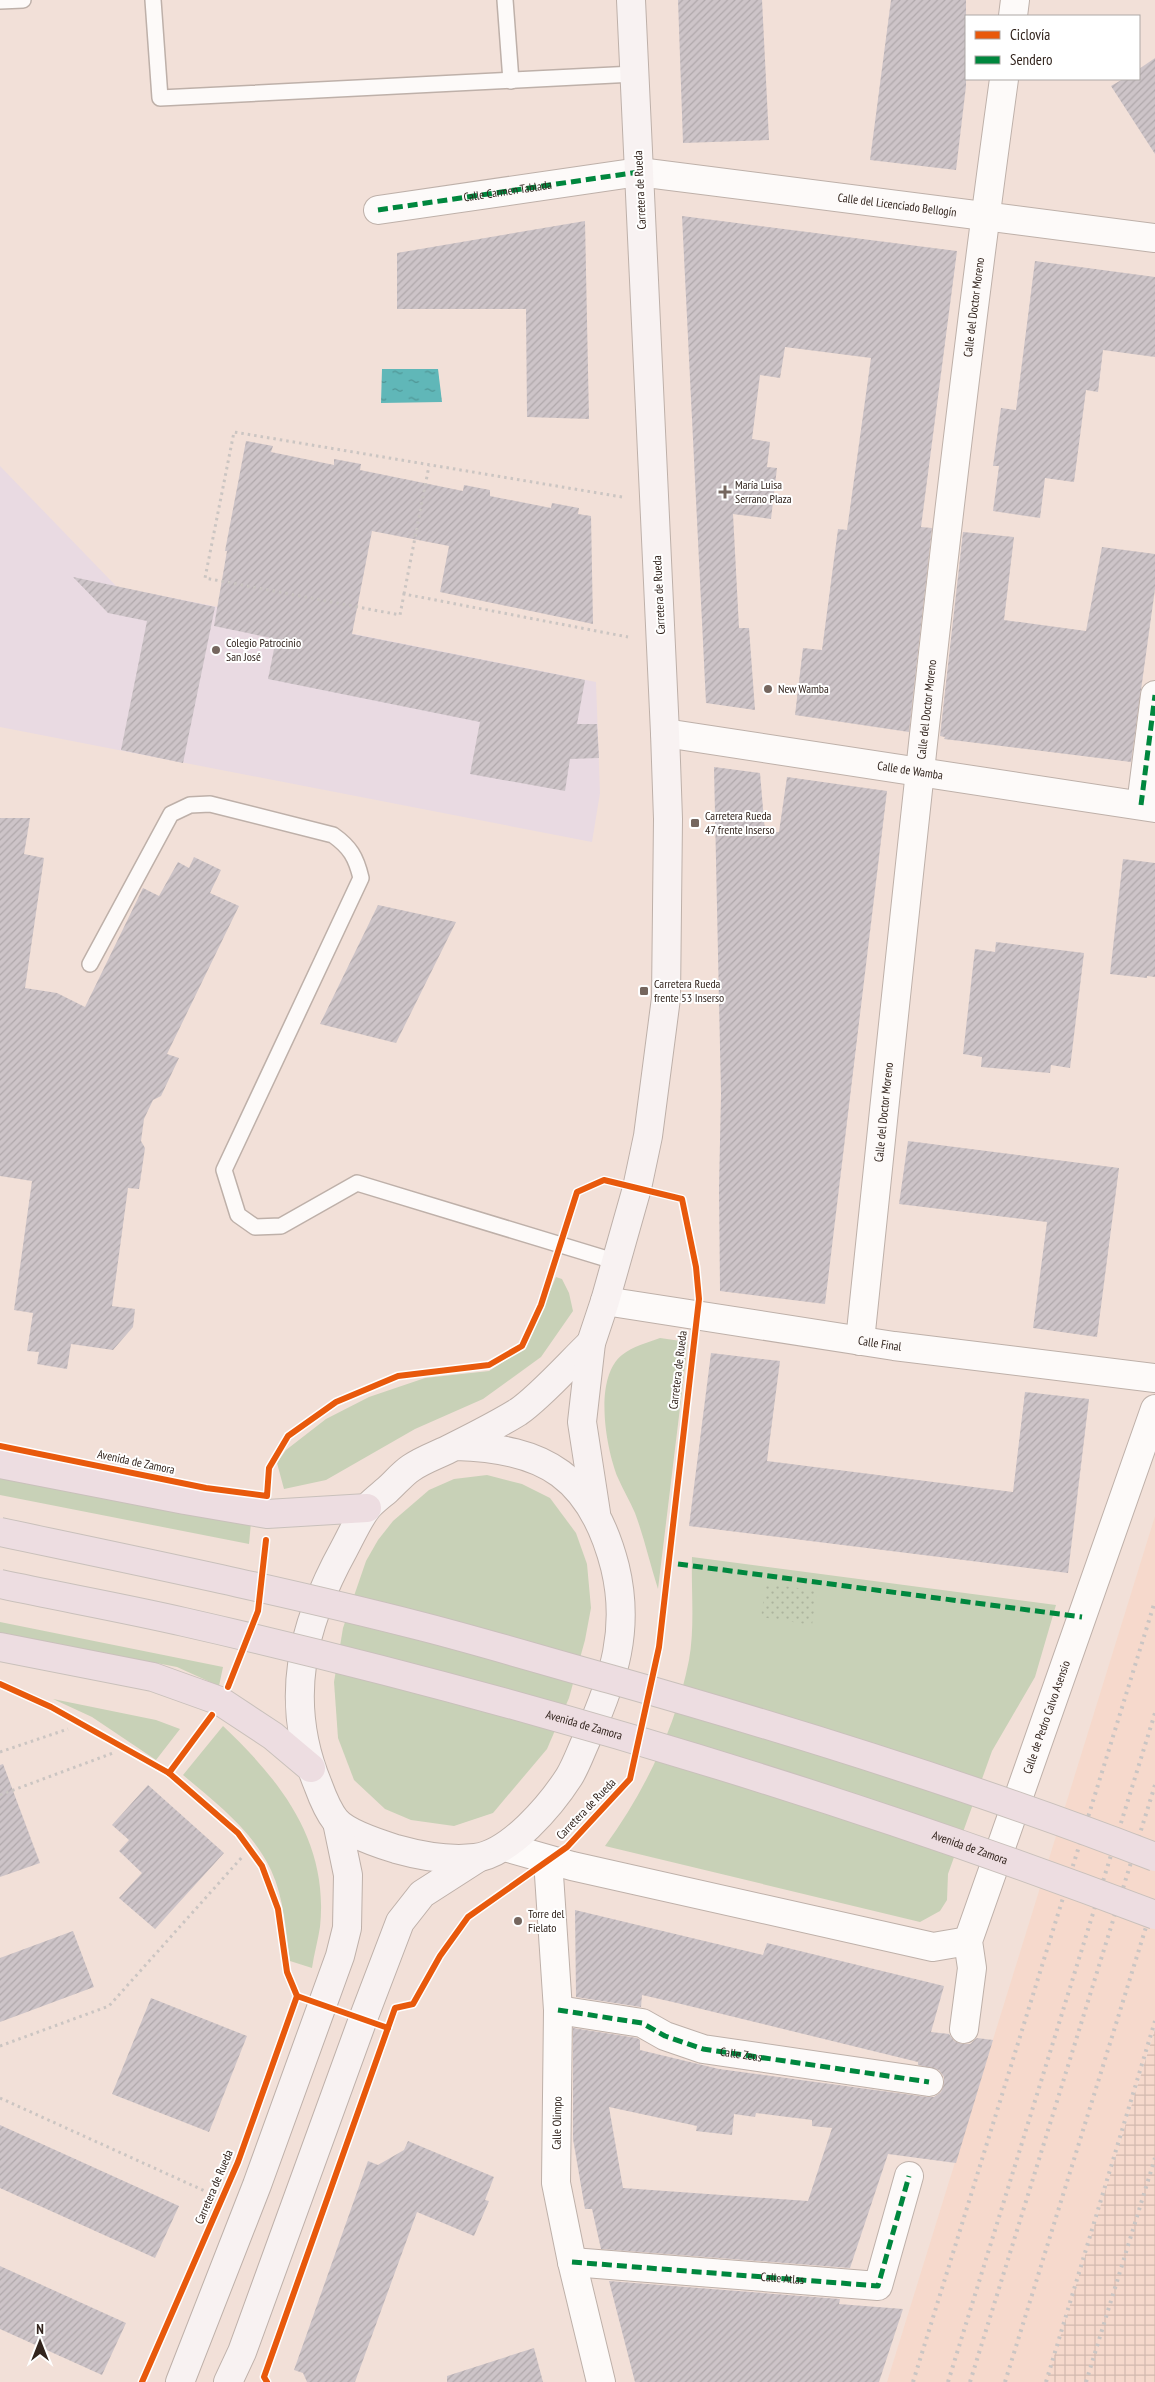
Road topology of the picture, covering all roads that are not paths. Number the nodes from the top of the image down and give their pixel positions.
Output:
1 (23, 0) edge
2 (153, 0) edge
3 (505, 0) edge
4 (631, 0) edge
5 (1015, 0) edge
6 (0, 2) edge
7 (1013, 15) edge
8 (634, 74) junction
9 (511, 80) junction
10 (1004, 80) edge
11 (639, 172) junction
12 (378, 210) dead end
13 (985, 216) junction
14 (1155, 238) edge
15 (1155, 695) edge
16 (665, 733) junction
17 (919, 773) junction
18 (1148, 806) edge
19 (90, 964) dead end
20 (617, 1262) junction
21 (605, 1302) junction
22 (860, 1341) junction
23 (591, 1343) junction
24 (1155, 1378) edge
25 (1155, 1410) edge
26 (456, 1446) junction
27 (0, 1464) edge
28 (367, 1508) junction
29 (596, 1513) junction
30 (0, 1532) edge
31 (0, 1584) edge
32 (0, 1647) edge
33 (311, 1768) junction
34 (337, 1822) junction
35 (505, 1847) junction
36 (1155, 1857) edge
37 (478, 1858) junction
38 (548, 1860) junction
39 (1155, 1915) edge
40 (968, 1941) junction
41 (558, 2010) junction
42 (964, 2029) dead end
43 (928, 2082) dead end
44 (909, 2176) dead end
45 (572, 2262) junction
46 (180, 2382) edge
47 (228, 2382) edge
48 (601, 2382) edge

1 - 6 lane
2 - 9 lane
3 - 9 lane
4 - 8 street, Carretera de Rueda
5 - 7 street
8 - 9 lane
8 - 11 street, Carretera de Rueda
10 - 13 street, Calle del Doctor Moreno
11 - 12 street, Calle Carmen Tablada
11 - 13 street, Calle del Licenciado Bellogín
11 - 16 street, Carretera de Rueda
13 - 14 street, Calle del Licenciado Bellogín
13 - 17 street, Calle del Doctor Moreno
15 - 18 street
16 - 17 street, Calle de Wamba
16 - 20 street, Carretera de Rueda
17 - 18 street, Calle de Wamba
17 - 22 street, Calle del Doctor Moreno
19 - 20 lane
20 - 21 street, Carretera de Rueda
21 - 22 street, Calle Final
21 - 23 street, Carretera de Rueda
22 - 24 street, Calle Final
23 - 26 street, Carretera de Rueda
23 - 29 street, Carretera de Rueda
25 - 40 street, Calle de Pedro Calvo Asensio
26 - 28 street, Carretera de Rueda
26 - 29 street
27 - 28 highway
28 - 33 street, Carretera de Rueda
29 - 35 street
30 - 36 highway, bridge
31 - 39 highway, Avenida de Zamora, bridge
32 - 33 highway
33 - 34 street, Carretera de Rueda
34 - 37 street
34 - 46 street
35 - 37 street
35 - 38 street
37 - 47 street
38 - 40 street
38 - 41 street, Calle Olimpo
40 - 42 street, Calle de Pedro Calvo Asensio
41 - 43 street, Calle Zeus
41 - 45 street, Calle Olimpo
44 - 45 street, Calle Atlas
45 - 48 street, Calle Olimpo

